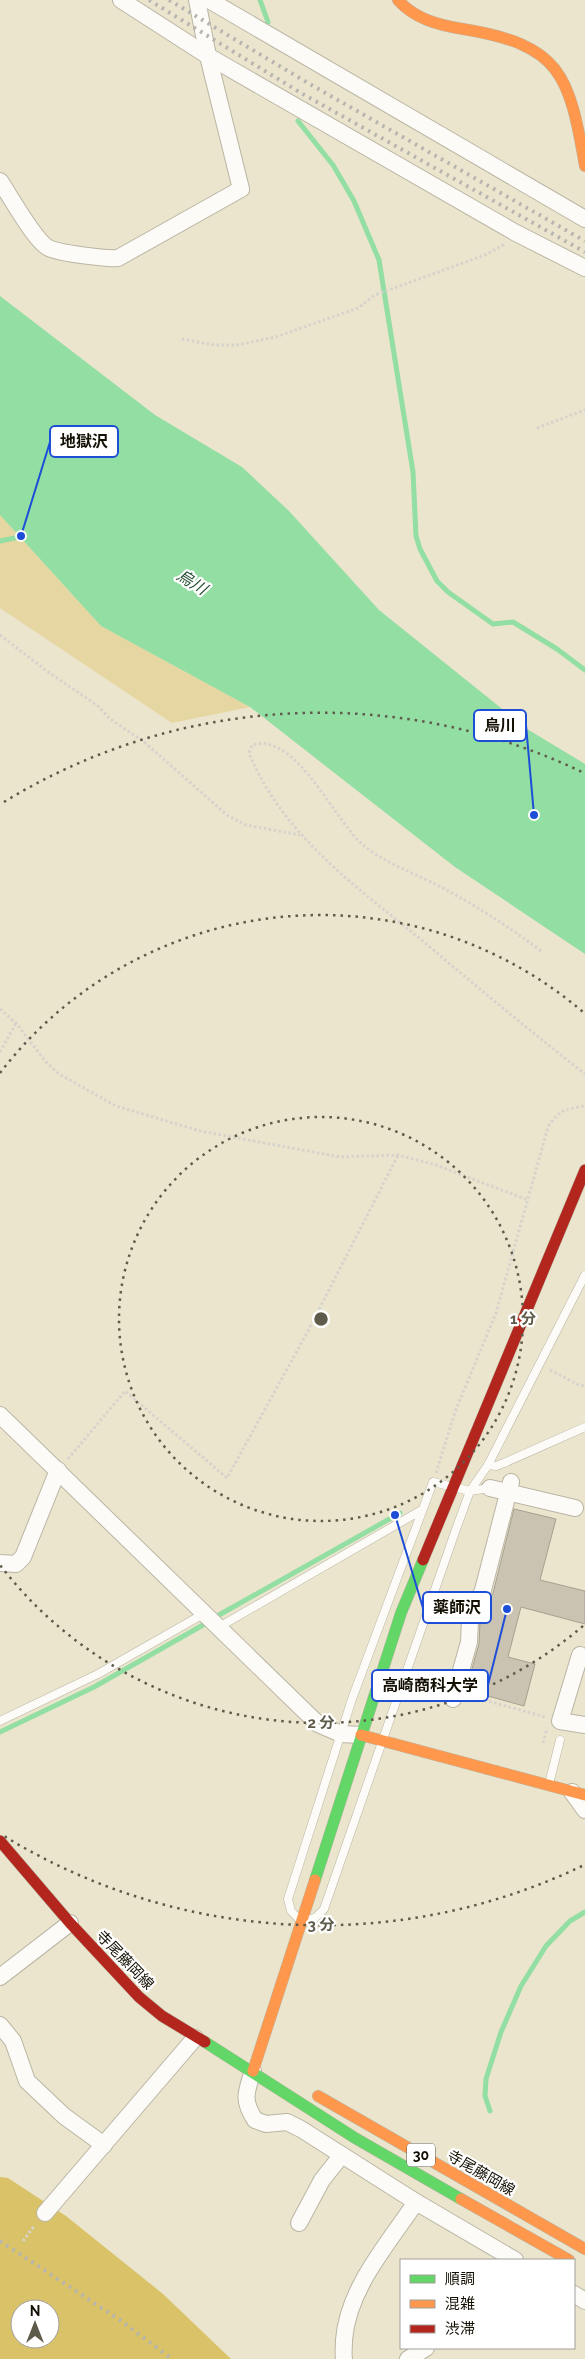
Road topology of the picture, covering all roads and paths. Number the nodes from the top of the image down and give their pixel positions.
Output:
1 (121, 0) edge
2 (198, 0) edge
3 (209, 0) edge
4 (398, 0) edge
5 (208, 56) junction
6 (585, 162) edge
7 (0, 181) edge
8 (585, 219) edge
9 (516, 233) junction
10 (585, 268) edge
11 (182, 339) dead end
12 (585, 410) edge
13 (537, 428) dead end
14 (0, 635) edge
15 (301, 835) junction
16 (541, 951) dead end
17 (0, 1009) edge
18 (16, 1023) junction
19 (0, 1052) edge
20 (585, 1074) edge
21 (585, 1106) edge
22 (398, 1155) junction
23 (585, 1170) edge
24 (528, 1200) junction
25 (585, 1275) edge
26 (538, 1364) junction
27 (585, 1386) edge
28 (0, 1415) edge
29 (585, 1427) edge
30 (488, 1465) junction
31 (58, 1470) junction
32 (432, 1482) junction
33 (453, 1487) junction
34 (509, 1487) junction
35 (490, 1488) joint
36 (470, 1491) junction
37 (575, 1508) dead end
38 (420, 1511) junction
39 (0, 1563) edge
40 (205, 1613) junction
41 (219, 1627) junction
42 (580, 1655) dead end
43 (454, 1696) joint
44 (0, 1721) edge
45 (560, 1721) junction
46 (585, 1725) edge
47 (341, 1734) junction
48 (361, 1735) junction
49 (381, 1740) junction
50 (560, 1740) dead end
51 (549, 1786) junction
52 (579, 1794) edge
53 (585, 1810) edge
54 (0, 1841) edge
55 (300, 1920) junction
56 (70, 1923) junction
57 (0, 1977) edge
58 (0, 2025) edge
59 (195, 2038) junction
60 (253, 2071) junction
61 (104, 2146) junction
62 (341, 2156) junction
63 (416, 2202) junction
64 (44, 2213) dead end
65 (299, 2223) dead end
66 (585, 2249) edge
67 (513, 2259) edge
68 (567, 2259) edge
69 (424, 2349) edge
70 (344, 2359) edge
71 (408, 2359) edge

1 - 5 street
2 - 5 street
3 - 8 street
4 - 6 street
5 - 7 street
5 - 9 street
9 - 10 street
9 - 11 path
12 - 13 path
14 - 15 path
15 - 16 path
15 - 20 path
17 - 18 path
18 - 19 path
18 - 22 path
21 - 24 path
22 - 24 path
22 - 31 path
23 - 33 street
24 - 32 path
25 - 26 lane
26 - 27 path
26 - 30 lane
28 - 31 street
29 - 30 lane
30 - 36 lane
31 - 39 street
31 - 40 street
32 - 33 lane
32 - 38 lane
33 - 36 lane
33 - 48 street
34 - 35 street
34 - 37 street
34 - 43 street
35 - 36 lane
36 - 49 lane
38 - 41 lane
38 - 47 lane
40 - 41 street
40 - 44 lane
41 - 47 street
42 - 45 street
43 - 45 path
45 - 46 street
47 - 48 street
47 - 55 lane
48 - 49 street
48 - 55 street
49 - 51 street
49 - 55 lane
50 - 51 lane
51 - 52 street
52 - 53 street
54 - 56 street, 寺尾藤岡線 / 30
55 - 60 street
56 - 57 street
56 - 59 street, 寺尾藤岡線 / 30
58 - 61 street
59 - 60 street, 寺尾藤岡線 / 30
59 - 61 street
60 - 62 street
60 - 66 street, 寺尾藤岡線 / 30
60 - 68 street, 寺尾藤岡線 / 30
61 - 64 street
62 - 63 street
62 - 65 street
63 - 67 street
63 - 70 street
69 - 71 street

